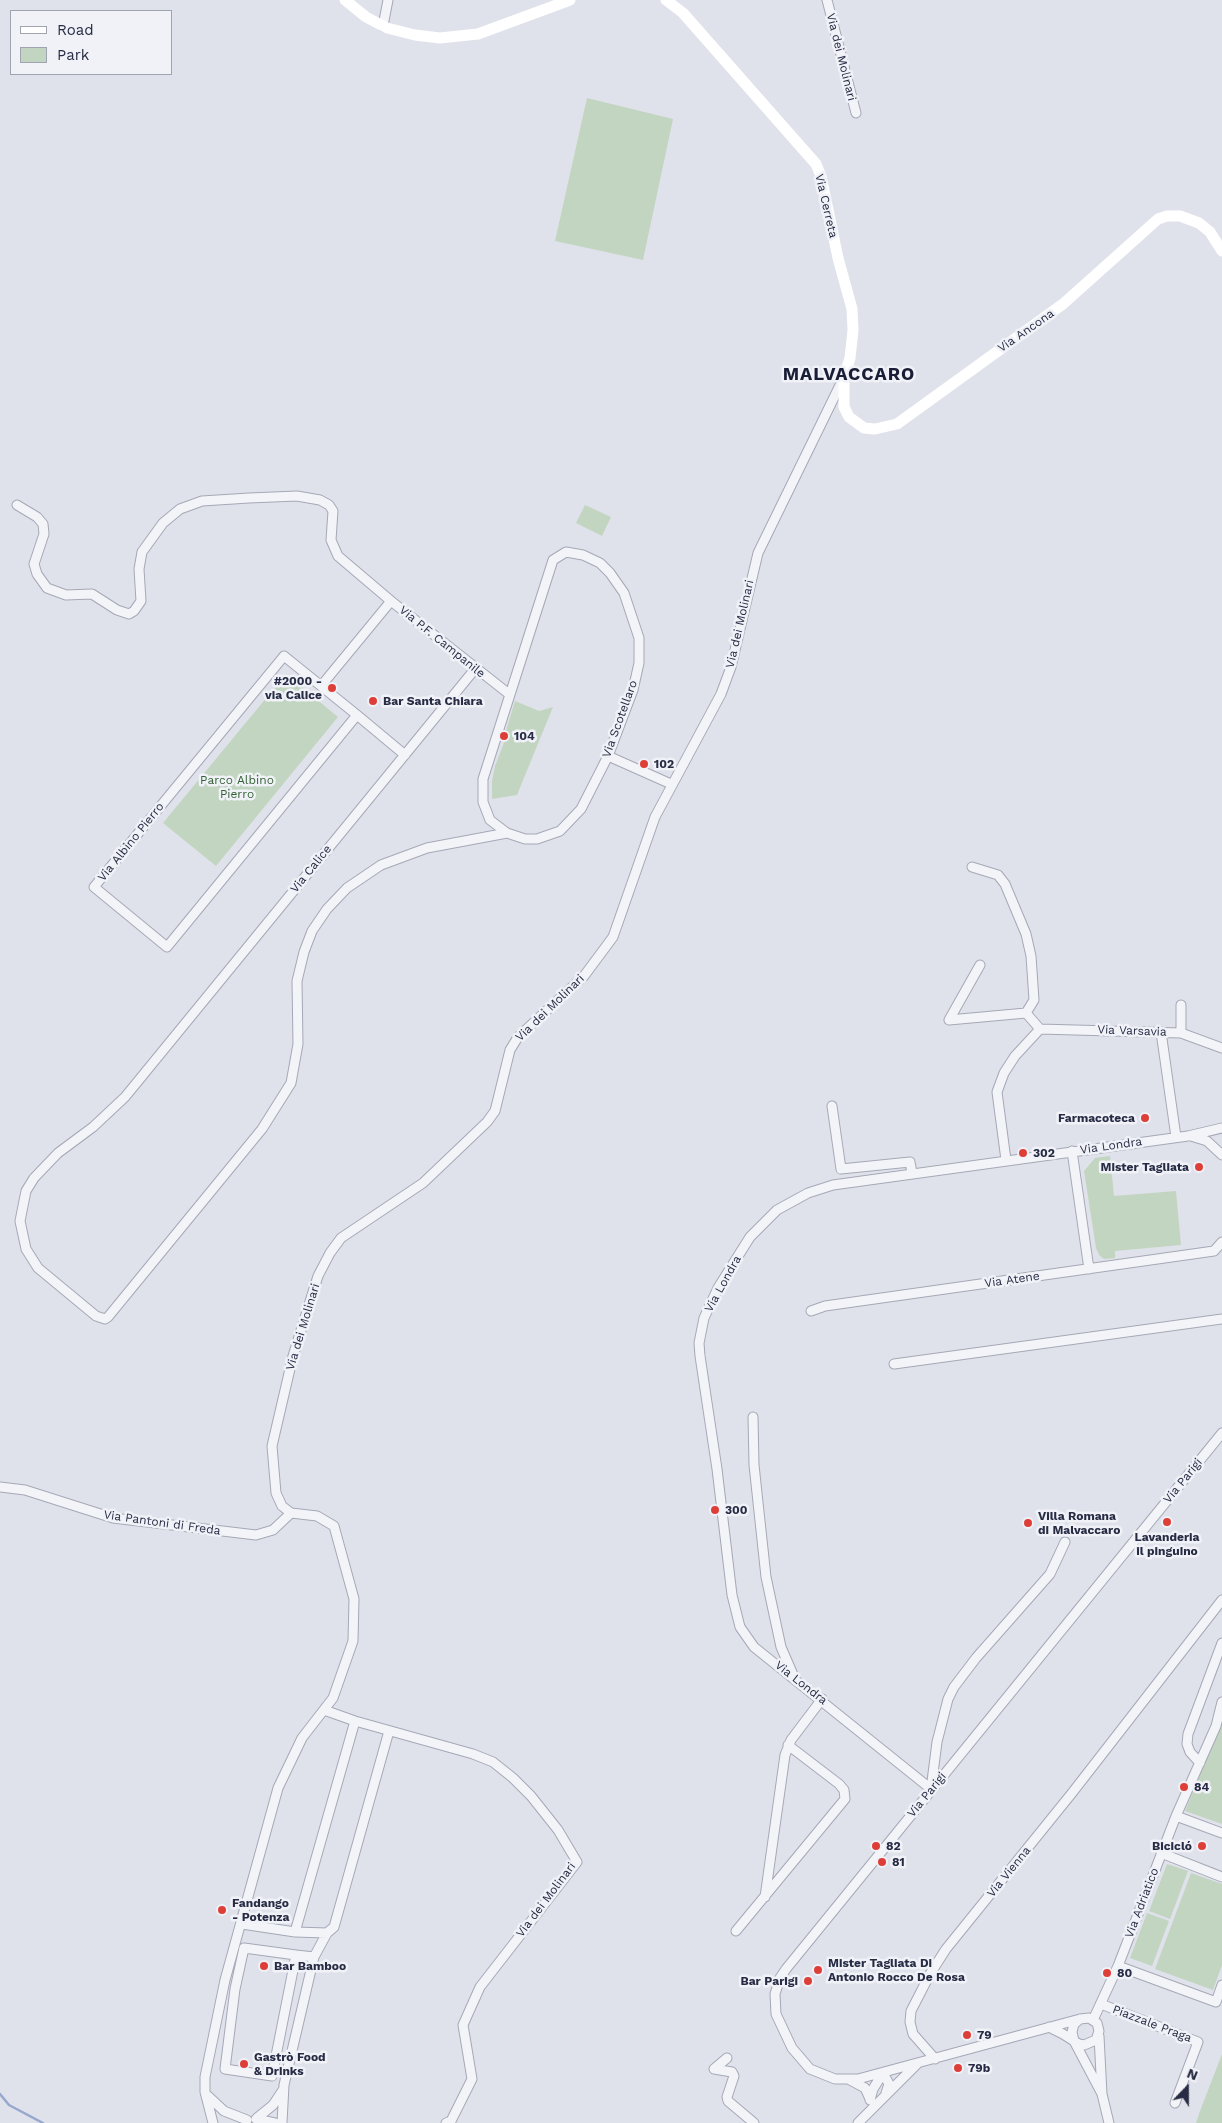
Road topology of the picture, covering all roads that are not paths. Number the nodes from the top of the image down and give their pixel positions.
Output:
1 (345, 0) edge
2 (388, 0) edge
3 (570, 0) edge
4 (666, 0) edge
5 (827, 0) edge
6 (383, 26) junction
7 (856, 113) dead end
8 (1222, 251) edge
9 (844, 377) junction
10 (17, 505) dead end
11 (391, 601) junction
12 (475, 669) junction
13 (321, 686) junction
14 (509, 694) junction
15 (357, 715) junction
16 (405, 755) junction
17 (608, 756) junction
18 (671, 784) junction
19 (507, 833) junction
20 (972, 867) dead end
21 (980, 965) dead end
22 (1181, 1004) dead end
23 (1026, 1013) junction
24 (1040, 1028) junction
25 (1161, 1032) junction
26 (1181, 1033) junction
27 (1222, 1048) edge
28 (832, 1106) dead end
29 (1222, 1128) edge
30 (1188, 1136) junction
31 (1176, 1137) junction
32 (1218, 1147) edge
33 (1072, 1151) junction
34 (1222, 1155) edge
35 (1006, 1160) junction
36 (912, 1173) junction
37 (1222, 1242) edge
38 (1218, 1253) edge
39 (1089, 1269) junction
40 (812, 1311) dead end
41 (1222, 1319) edge
42 (894, 1364) dead end
43 (753, 1416) dead end
44 (1222, 1433) edge
45 (0, 1487) edge
46 (292, 1513) junction
47 (1064, 1542) dead end
48 (1222, 1600) edge
49 (1222, 1643) edge
50 (795, 1680) junction
51 (822, 1699) junction
52 (1222, 1702) edge
53 (324, 1710) junction
54 (355, 1721) junction
55 (389, 1731) junction
56 (788, 1745) junction
57 (1200, 1763) junction
58 (931, 1789) junction
59 (1176, 1816) junction
60 (1222, 1832) edge
61 (1161, 1853) junction
62 (1222, 1877) edge
63 (765, 1897) junction
64 (242, 1924) junction
65 (736, 1931) dead end
66 (296, 1932) junction
67 (327, 1933) junction
68 (296, 1955) junction
69 (314, 1957) junction
70 (1118, 1966) junction
71 (1222, 1985) edge
72 (224, 1987) junction
73 (235, 1989) junction
74 (1101, 2004) junction
75 (1080, 2019) junction
76 (1093, 2020) junction
77 (1049, 2027) junction
78 (1099, 2036) junction
79 (1074, 2041) junction
80 (728, 2058) dead end
81 (935, 2059) junction
82 (917, 2064) junction
83 (883, 2073) junction
84 (849, 2079) junction
85 (284, 2085) junction
86 (205, 2092) junction
87 (1102, 2094) junction
88 (870, 2100) junction
89 (882, 2100) junction
90 (1175, 2104) dead end
91 (257, 2118) junction
92 (861, 2120) edge
93 (244, 2122) edge
94 (213, 2123) edge
95 (275, 2123) edge
96 (282, 2123) edge
97 (446, 2123) edge
98 (754, 2123) edge
99 (1109, 2123) edge

1 - 6 street
2 - 6 street
3 - 6 street
4 - 9 street, Via Cerreta
5 - 7 street, Via dei Molinari
8 - 9 street, Via Ancona
9 - 18 street, Via dei Molinari
10 - 11 street
11 - 12 street, Via P.F. Campanile
11 - 13 street, Via P.F. Campanile
12 - 14 street, Via P.F. Campanile
12 - 16 street, Via Calice
13 - 15 street, Via Albino Pierro
13 - 15 street, Via Albino Pierro
14 - 17 street, Via Scotellaro
14 - 19 street, Via Scotellaro
15 - 16 street
16 - 19 street, Via Calice
17 - 18 street
17 - 19 street, Via Scotellaro
18 - 46 street, Via dei Molinari
20 - 23 street
21 - 23 street
22 - 26 street
23 - 24 street
24 - 25 street, Via Varsavia
24 - 35 street
25 - 26 street, Via Varsavia
25 - 31 street
26 - 27 street, Via Varsavia
28 - 36 street
29 - 30 street, Via Londra
30 - 31 street, Via Londra
30 - 32 street
31 - 33 street, Via Londra
32 - 34 street
33 - 35 street, Via Londra
33 - 39 street
35 - 36 street, Via Londra
36 - 50 street, Via Londra
37 - 38 street
38 - 39 street, Via Atene
39 - 40 street, Via Atene
41 - 42 street
43 - 50 street
44 - 58 street, Via Parigi
45 - 46 street, Via Pantoni di Freda
46 - 53 street
47 - 58 street
48 - 81 street, Via Vienna
49 - 57 street
50 - 51 street, Via Londra
51 - 56 street
51 - 58 street, Via Londra
52 - 57 street, Via Adriatico
53 - 54 street, Via dei Molinari
53 - 64 street
54 - 55 street, Via dei Molinari
54 - 66 street
55 - 67 street
55 - 97 street, Via dei Molinari
56 - 63 street
56 - 63 street
57 - 59 street, Via Adriatico
58 - 84 street, Via Parigi
59 - 60 street
59 - 61 street, Via Adriatico
61 - 62 street
61 - 70 street, Via Adriatico
63 - 65 street
64 - 66 street
64 - 72 street
66 - 67 street
67 - 69 street
68 - 69 street
68 - 73 street
68 - 73 street
69 - 85 street
70 - 71 street
70 - 74 street, Via Adriatico
72 - 73 street
72 - 86 street
74 - 76 street, Via Adriatico
74 - 90 street, Piazzale Praga
75 - 76 street
75 - 77 street
75 - 79 street
76 - 78 street
77 - 79 street
77 - 81 street
78 - 79 street
78 - 87 street
79 - 87 street
80 - 98 street
81 - 82 street, Via Parigi
82 - 83 street, Via Parigi
82 - 89 street
83 - 84 street, Via Parigi
83 - 88 street
83 - 89 street
84 - 88 street
85 - 91 street
85 - 96 street
86 - 93 street
86 - 94 street
87 - 99 street
88 - 92 street
89 - 92 street
91 - 93 street
91 - 95 street

